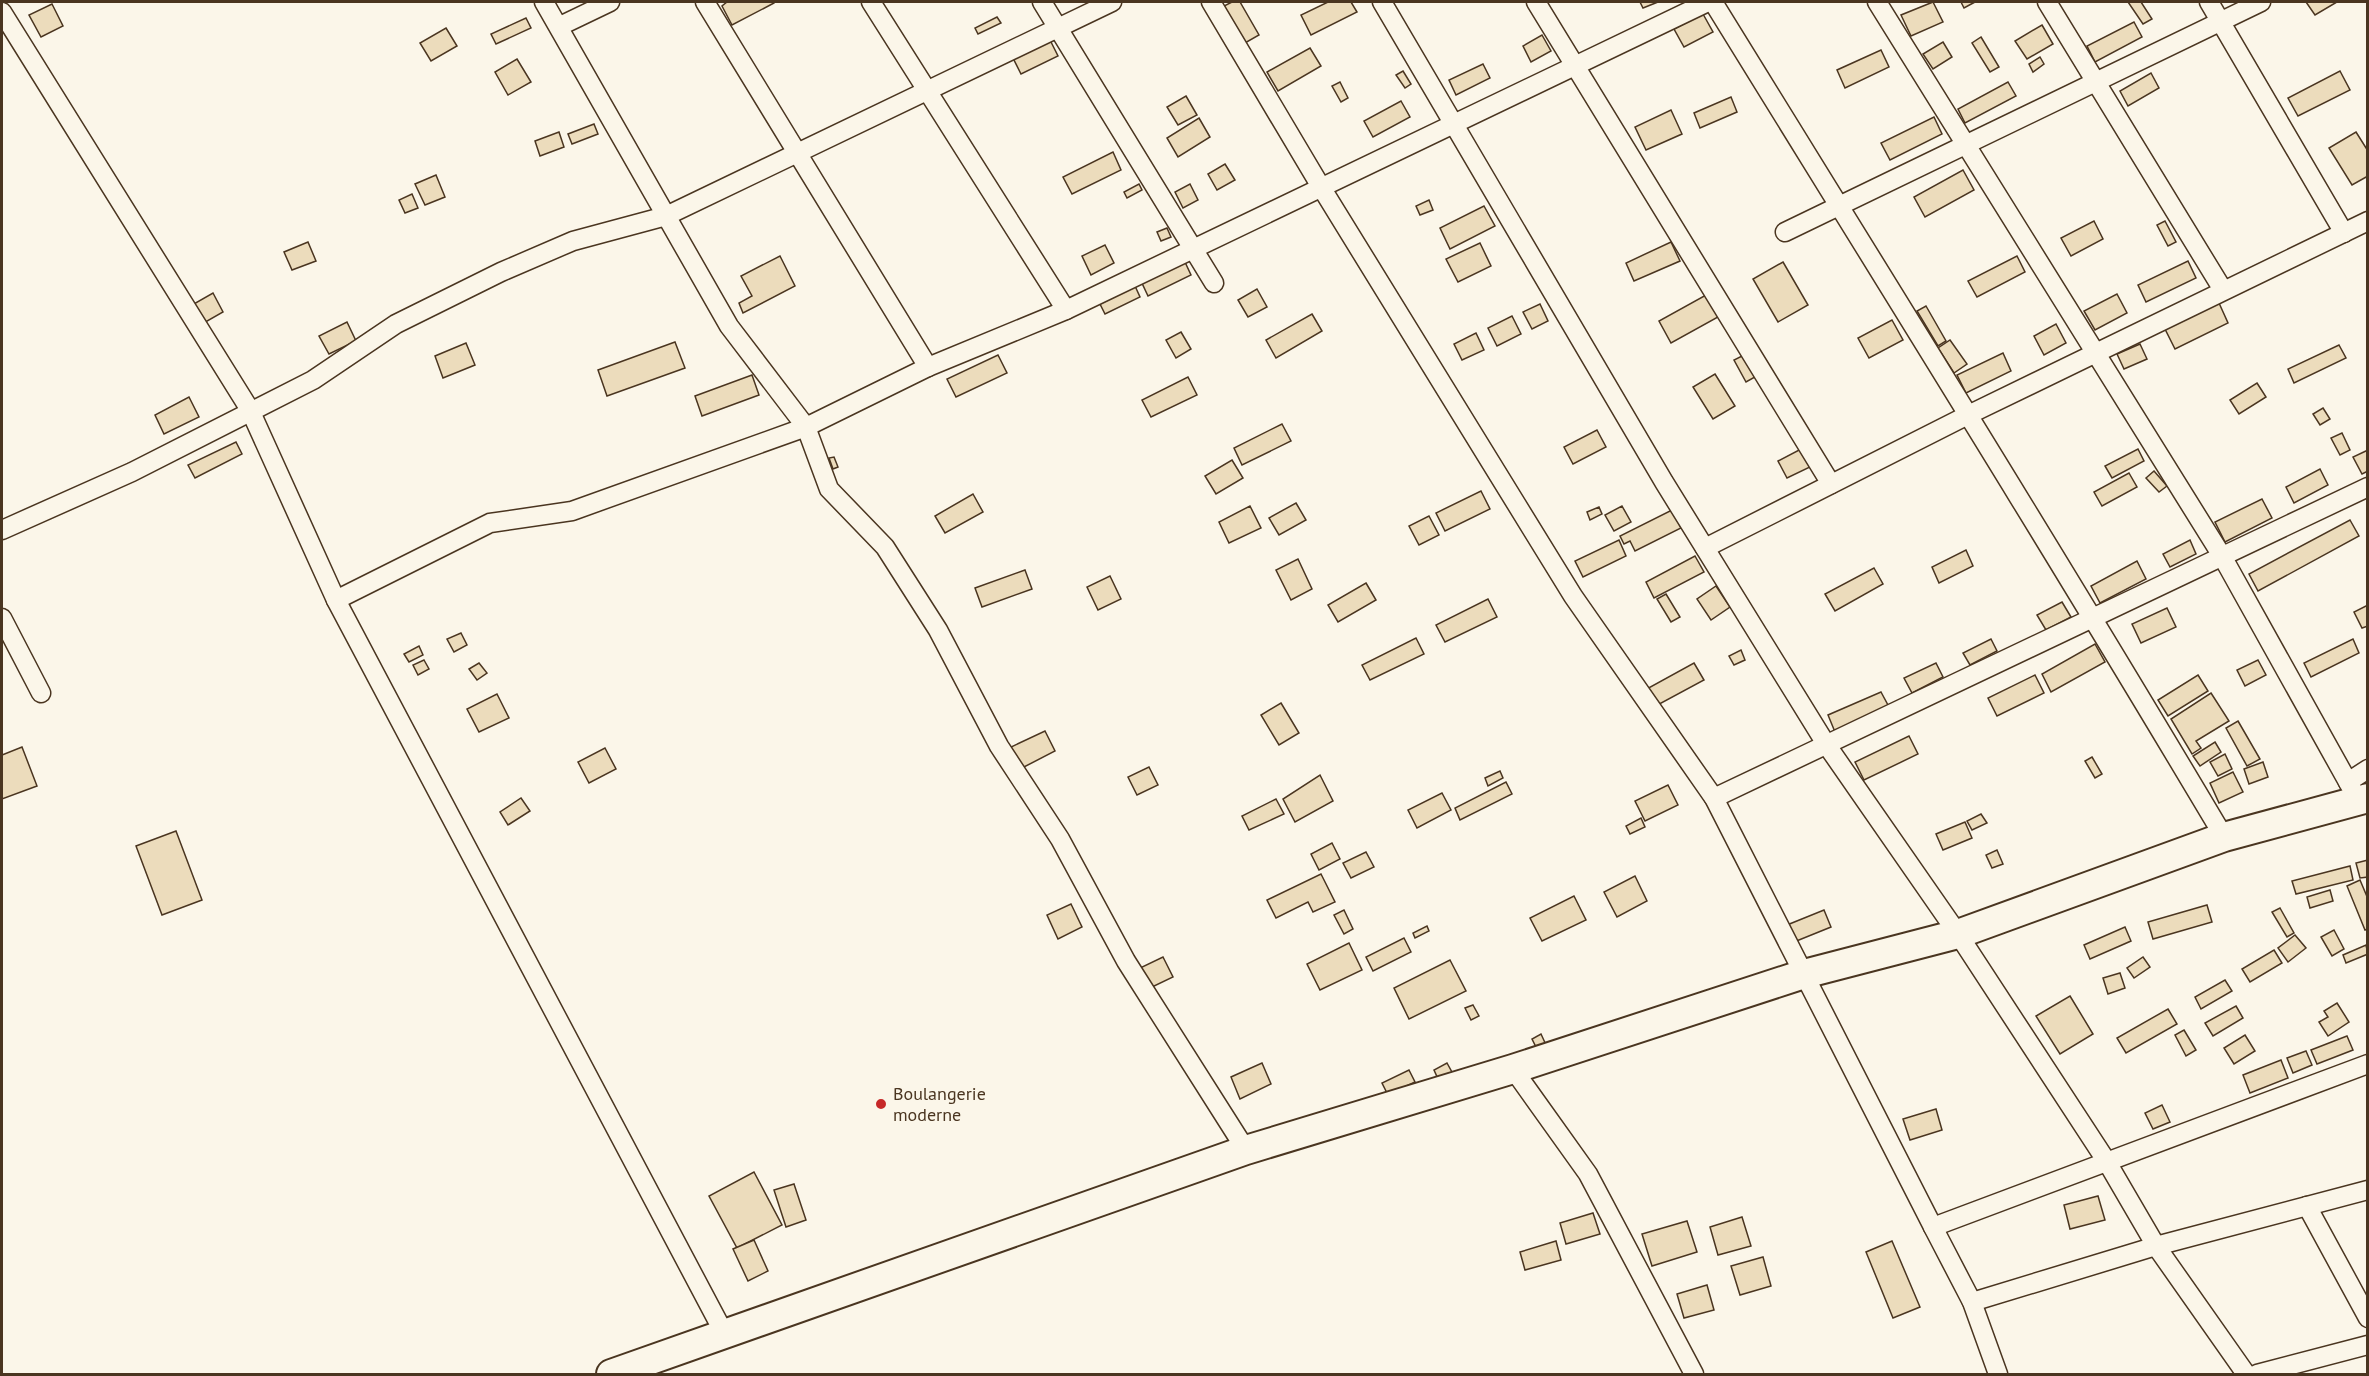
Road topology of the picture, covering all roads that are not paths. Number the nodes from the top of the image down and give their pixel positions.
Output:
1 (544, 2) edge
2 (610, 2) edge
3 (705, 2) edge
4 (872, 2) edge
5 (1042, 2) edge
6 (1112, 2) edge
7 (1211, 2) edge
8 (1382, 2) edge
9 (1536, 2) edge
10 (1708, 2) edge
11 (1713, 2) edge
12 (1877, 2) edge
13 (2047, 2) edge
14 (2209, 2) edge
15 (2261, 2) edge
16 (2, 12) edge
17 (2221, 21) junction
18 (560, 26) junction
19 (1058, 27) junction
20 (1575, 66) junction
21 (2097, 81) junction
22 (927, 90) junction
23 (1455, 125) junction
24 (1965, 145) junction
25 (797, 153) junction
26 (1321, 187) junction
27 (1839, 206) junction
28 (666, 216) junction
29 (2365, 227) edge
30 (1785, 232) dead end
31 (2344, 233) junction
32 (1193, 249) junction
33 (1214, 283) dead end
34 (2223, 290) junction
35 (1066, 310) junction
36 (2096, 354) junction
37 (928, 367) junction
38 (250, 410) junction
39 (1966, 416) junction
40 (806, 427) junction
41 (1832, 484) junction
42 (2367, 487) edge
43 (2, 530) edge
44 (1705, 548) junction
45 (2222, 556) junction
46 (336, 600) junction
47 (2093, 617) junction
48 (2, 618) edge
49 (40, 693) dead end
50 (1826, 744) junction
51 (2367, 770) edge
52 (2358, 793) edge
53 (1714, 798) junction
54 (2224, 837) junction
55 (1958, 934) junction
56 (1804, 974) junction
57 (2367, 1064) edge
58 (1513, 1069) junction
59 (1246, 1150) junction
60 (2107, 1162) junction
61 (2367, 1190) edge
62 (2307, 1206) junction
63 (1933, 1227) junction
64 (2156, 1246) junction
65 (1972, 1302) junction
66 (2367, 1318) edge
67 (724, 1333) junction
68 (2367, 1345) edge
69 (611, 1374) edge
70 (1694, 1374) edge
71 (1998, 1374) edge
72 (2246, 1374) edge
73 (2257, 1374) edge

1 - 18 street
2 - 18 street
3 - 25 street
4 - 22 street
5 - 19 street
6 - 19 street
7 - 26 street
8 - 23 street
9 - 20 street
10 - 20 street
11 - 27 street
12 - 24 street
13 - 21 street
14 - 17 street
15 - 17 street
16 - 38 street
17 - 21 street
17 - 31 street
18 - 28 street
19 - 22 street
19 - 32 street
20 - 23 street
20 - 41 street
21 - 24 street
21 - 34 street
22 - 25 street
22 - 35 street
23 - 26 street
23 - 44 street
24 - 27 street
24 - 36 street
25 - 28 street
25 - 37 street
26 - 32 street
26 - 53 street
27 - 30 street
27 - 39 street
28 - 38 street
28 - 40 street
29 - 31 street
31 - 34 street
32 - 33 street
32 - 35 street
34 - 36 street
35 - 37 street
36 - 39 street
36 - 45 street
37 - 40 street
38 - 43 street
38 - 46 street
39 - 41 street
39 - 47 street
40 - 46 street
40 - 59 street
41 - 44 street
42 - 45 street
44 - 50 street
45 - 47 street
45 - 52 street
46 - 67 street
47 - 50 street
47 - 54 street
48 - 49 street
50 - 53 street
50 - 55 street
51 - 52 street
52 - 54 main road
53 - 56 street
54 - 55 main road
55 - 56 main road
55 - 60 street
56 - 58 main road
56 - 63 street
57 - 60 street
58 - 59 main road
58 - 70 street
59 - 67 main road
60 - 63 street
60 - 64 street
61 - 62 street
62 - 64 street
62 - 66 street
63 - 65 street
64 - 65 street
64 - 72 street
65 - 71 street
67 - 69 main road
68 - 73 street

